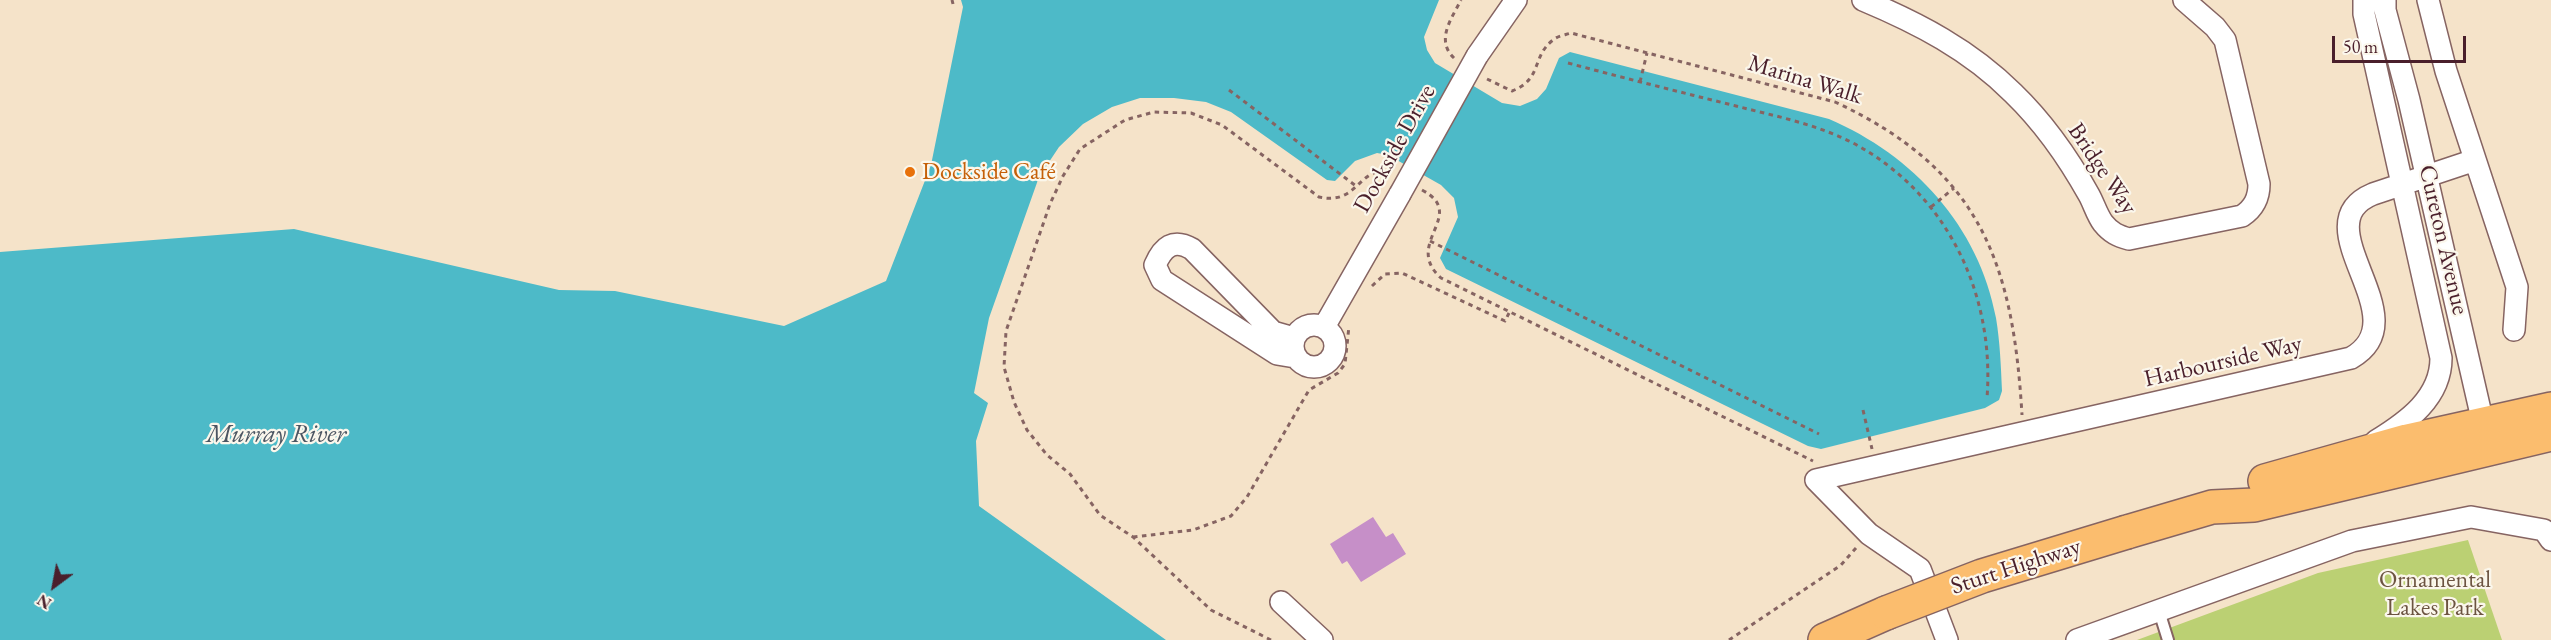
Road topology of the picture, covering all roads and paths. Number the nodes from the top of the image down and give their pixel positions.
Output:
1 (1516, 0) edge
2 (1863, 0) edge
3 (2184, 0) edge
4 (2364, 0) edge
5 (2385, 0) edge
6 (2428, 0) edge
7 (1571, 33) dead end
8 (1647, 53) junction
9 (1568, 63) dead end
10 (1640, 82) junction
11 (1229, 90) dead end
12 (2475, 160) junction
13 (2426, 175) junction
14 (2404, 184) junction
15 (1357, 186) dead end
16 (1954, 188) junction
17 (1931, 207) junction
18 (1430, 242) dead end
19 (1369, 290) dead end
20 (1509, 312) dead end
21 (1353, 318) dead end
22 (1324, 327) junction
23 (2514, 330) dead end
24 (1294, 347) junction
25 (1004, 367) dead end
26 (1987, 398) dead end
27 (2551, 409) edge
28 (1863, 410) dead end
29 (2023, 419) dead end
30 (2483, 423) junction
31 (1819, 434) dead end
32 (2551, 434) edge
33 (1873, 453) dead end
34 (2355, 454) junction
35 (2451, 457) junction
36 (2212, 507) junction
37 (1869, 534) junction
38 (1133, 537) junction
39 (2551, 540) edge
40 (1281, 602) dead end
41 (2159, 611) junction
42 (1271, 640) edge
43 (1322, 640) edge
44 (1729, 640) edge
45 (1825, 640) edge
46 (1947, 640) edge
47 (2077, 640) edge
48 (2168, 640) edge

1 - 22 street, Dockside Drive, bridge
2 - 3 street, Bridge Way
4 - 14 street, Cureton Avenue
5 - 13 street, Cureton Avenue
6 - 12 street, Cureton Avenue
7 - 8 path, Marina Walk
8 - 10 path
8 - 16 path, Marina Walk
9 - 10 path
10 - 17 path
11 - 15 path
12 - 13 street, Harbourside Way
12 - 23 street, Cureton Avenue
13 - 14 street, Harbourside Way
13 - 30 street, Cureton Avenue
14 - 34 street, Cureton Avenue
14 - 37 street, Harbourside Way
16 - 17 path
16 - 29 path, Marina Walk
17 - 26 path
18 - 31 path
19 - 20 path
21 - 38 path
22 - 24 street
22 - 24 street
24 - 24 street
25 - 38 path
27 - 30 highway, Sturt Highway
28 - 33 path
30 - 34 highway, Sturt Highway
30 - 35 street
32 - 35 highway, Sturt Highway
34 - 36 highway, Sturt Highway
35 - 36 highway, Sturt Highway
36 - 45 highway, Sturt Highway, bridge
37 - 44 path
37 - 46 street
38 - 42 path
39 - 41 street
40 - 43 street
41 - 47 street
41 - 48 lane

